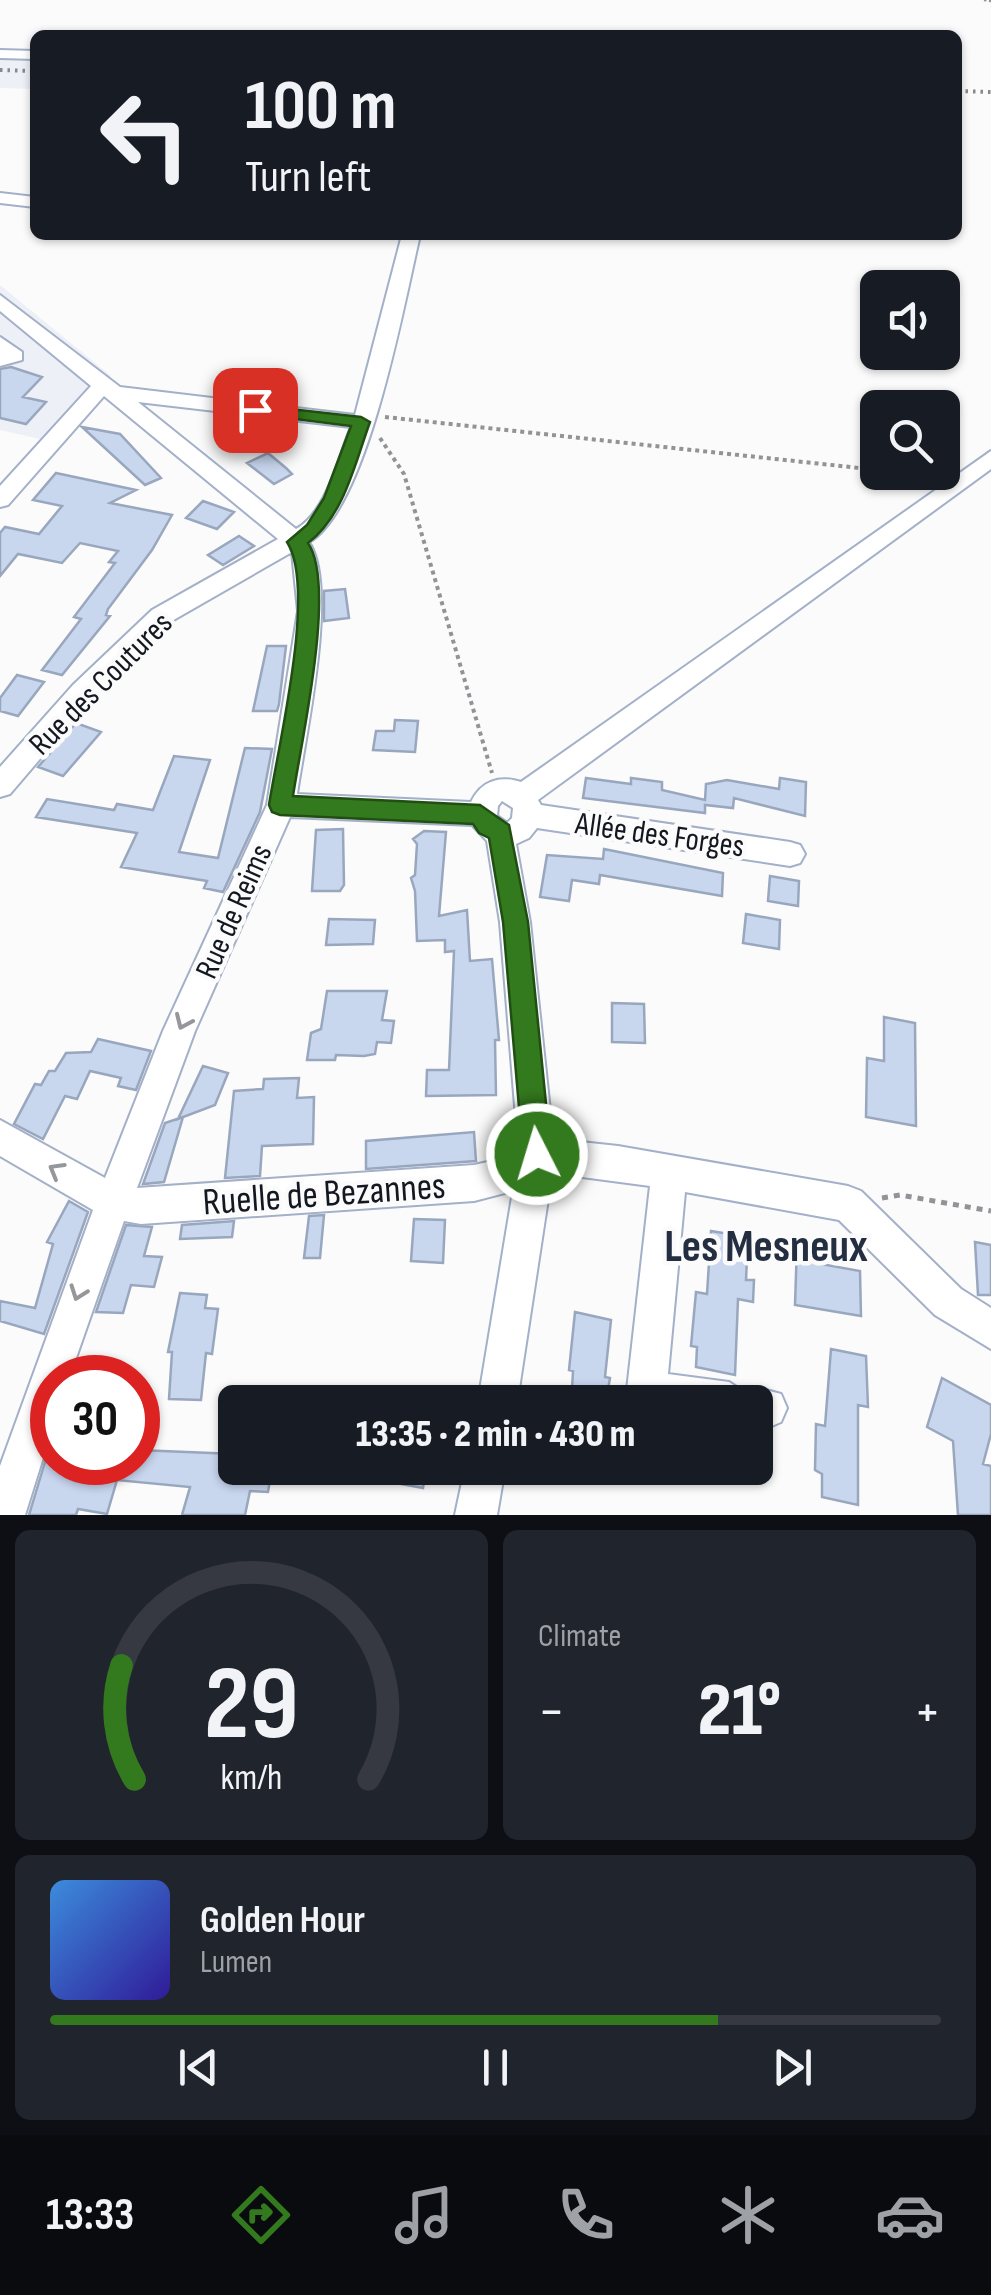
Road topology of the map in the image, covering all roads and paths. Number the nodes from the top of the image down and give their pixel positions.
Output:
1 (984, 0) edge
2 (991, 1) edge
3 (0, 54) edge
4 (30, 55) edge
5 (0, 198) edge
6 (30, 201) edge
7 (408, 240) edge
8 (0, 301) edge
9 (0, 343) edge
10 (0, 360) edge
11 (108, 389) junction
12 (361, 422) junction
13 (991, 458) edge
14 (860, 468) edge
15 (962, 479) joint
16 (0, 499) edge
17 (297, 542) junction
18 (0, 786) edge
19 (280, 805) junction
20 (506, 810) junction
21 (790, 854) dead end
22 (0, 1138) edge
23 (536, 1162) junction
24 (669, 1172) junction
25 (113, 1202) junction
26 (848, 1204) junction
27 (991, 1211) edge
28 (991, 1330) edge
29 (500, 1385) edge
30 (648, 1385) edge
31 (482, 1485) edge
32 (4, 1515) edge
33 (476, 1515) edge

1 - 2 path
3 - 4 street
5 - 6 street
7 - 12 street, Rue des Coutures
8 - 11 street
9 - 10 street
11 - 12 street
11 - 16 street
11 - 17 street
12 - 14 path
12 - 17 street, Rue des Coutures
12 - 20 path
13 - 15 street
15 - 20 street
17 - 18 street, Rue des Coutures
17 - 19 street, Rue de Reims
19 - 20 street, Allée des Forges
19 -> 25 street, Rue de Reims
20 - 21 street, Allée des Forges
20 - 23 street
25 -> 22 street
23 - 24 street
23 - 25 street, Ruelle de Bezannes
23 - 29 street
24 - 26 street
24 - 30 street
25 -> 32 street, Rue de Reims
26 - 27 path
26 - 28 street
31 - 33 street

